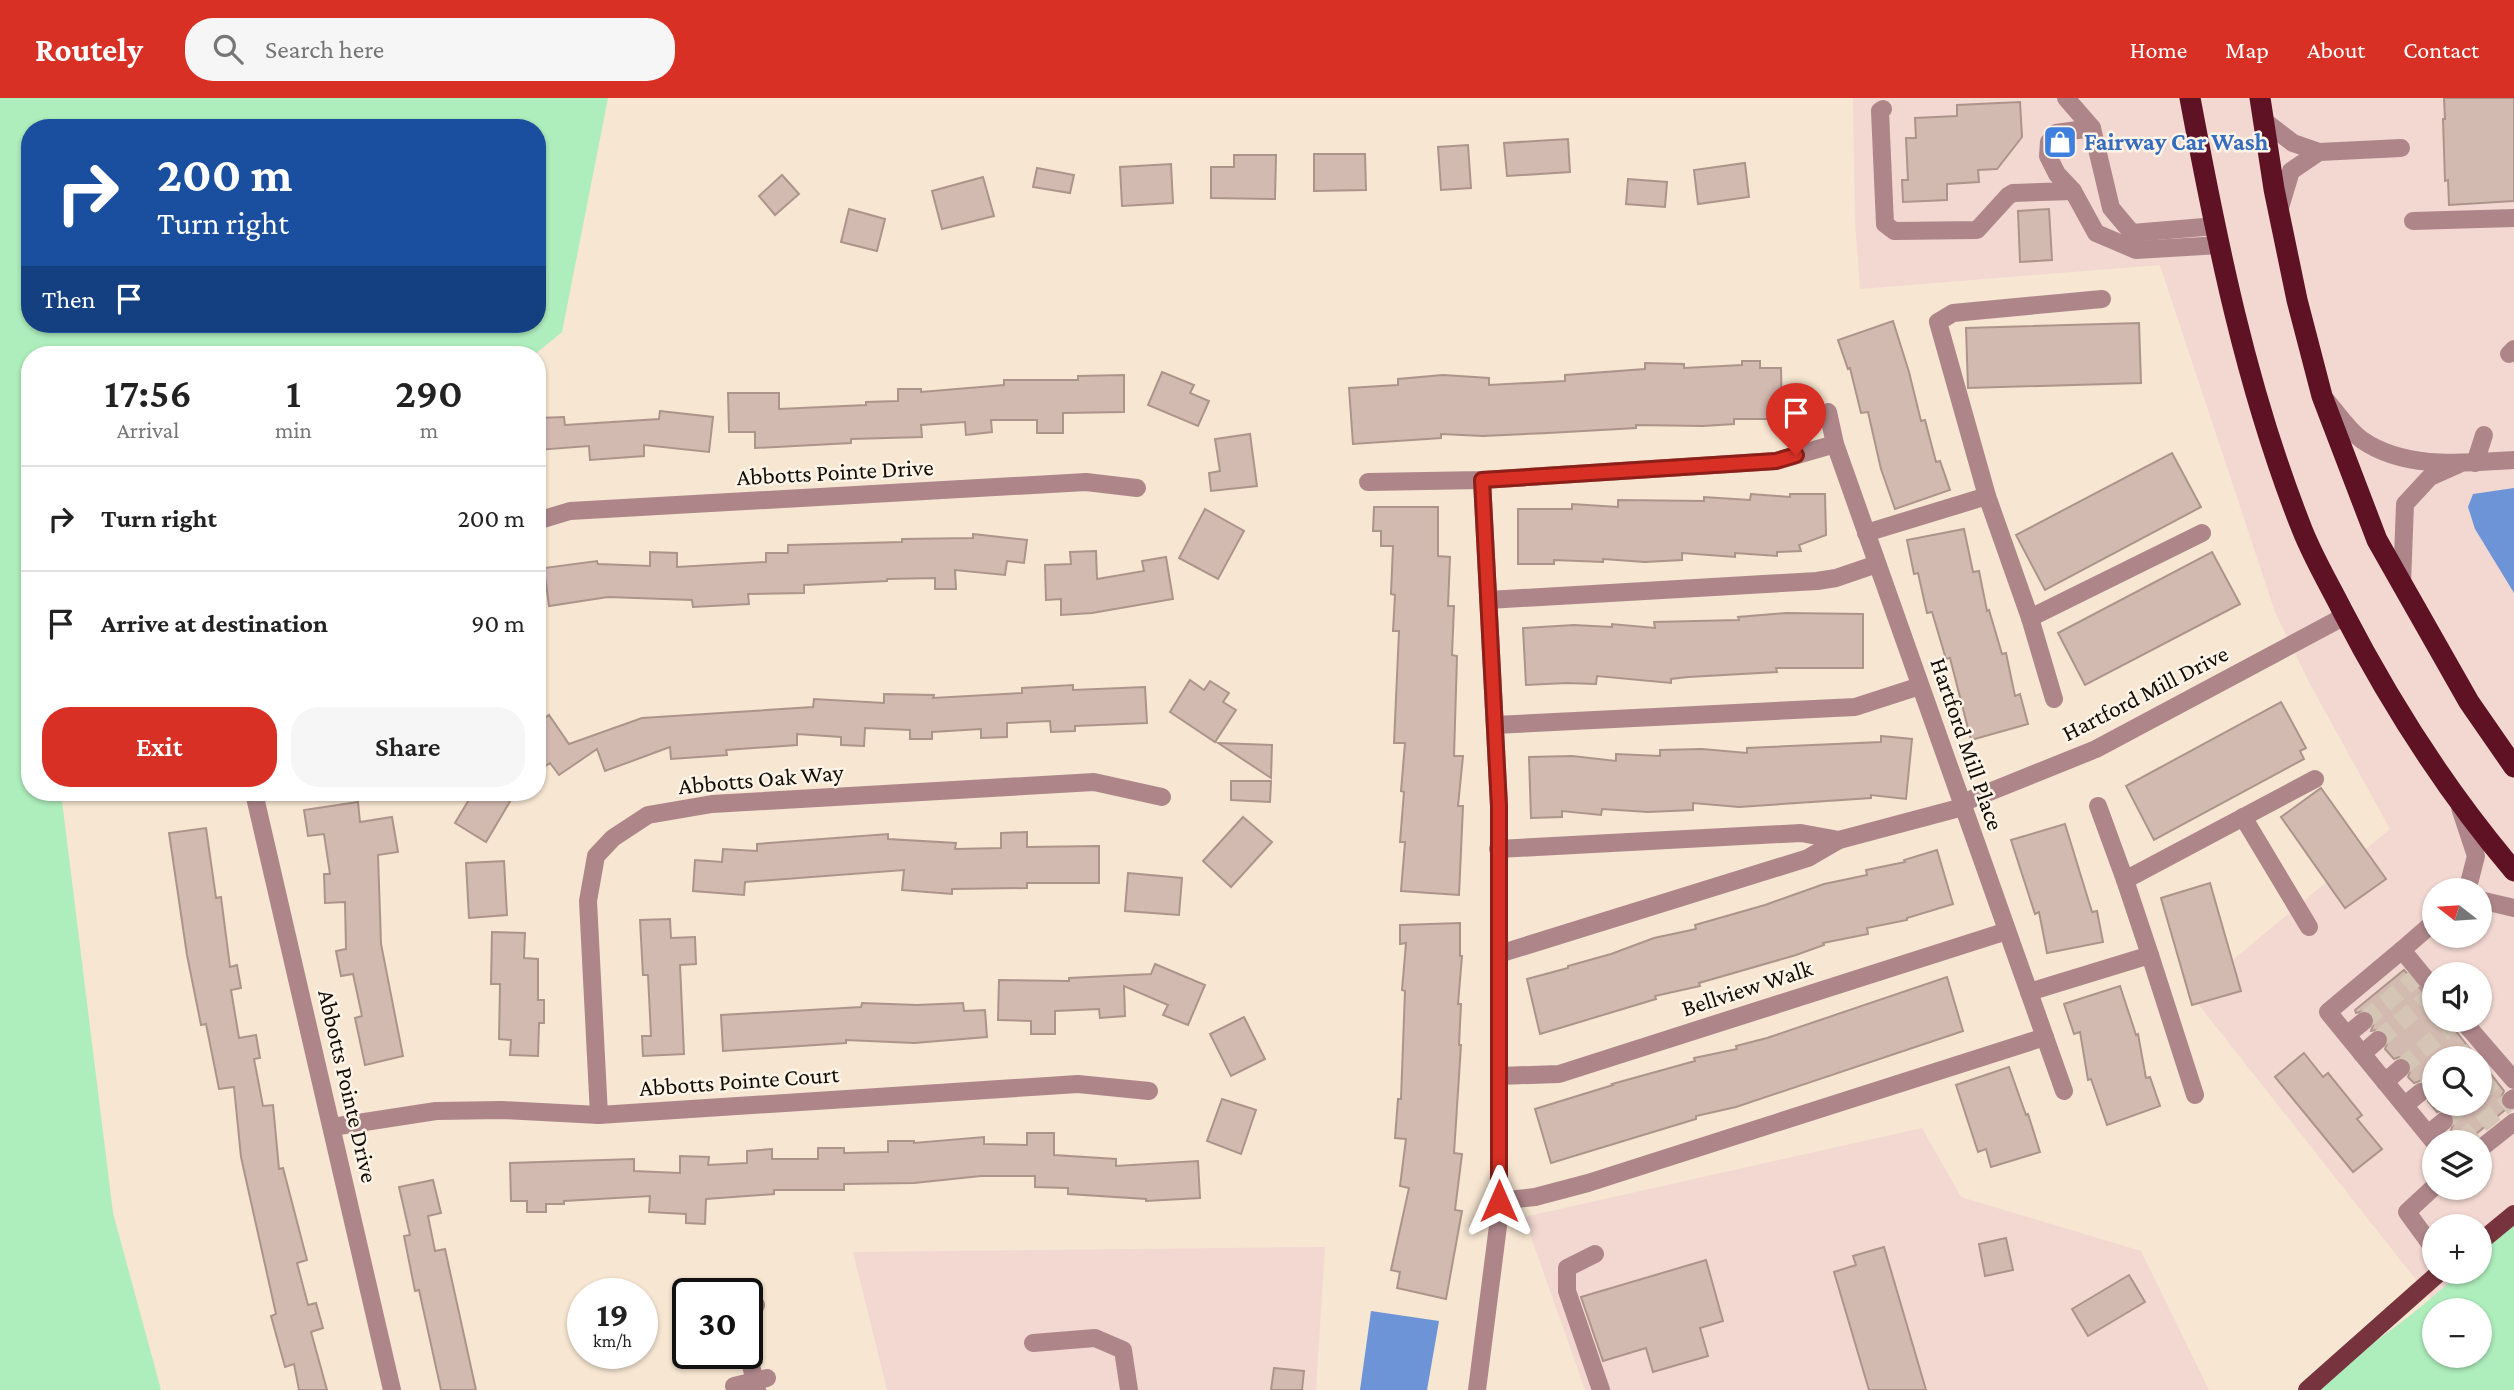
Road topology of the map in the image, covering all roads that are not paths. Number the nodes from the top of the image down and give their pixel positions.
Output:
1 (2066, 98) edge
2 (2190, 98) edge
3 (2260, 98) edge
4 (1882, 110) dead end
5 (2263, 120) junction
6 (2092, 128) junction
7 (2401, 148) dead end
8 (2319, 152) junction
9 (2073, 191) junction
10 (2278, 211) junction
11 (2514, 218) edge
12 (2413, 220) dead end
13 (2218, 236) junction
14 (2102, 299) dead end
15 (2322, 396) junction
16 (1828, 412) dead end
17 (2483, 435) dead end
18 (1835, 444) junction
19 (2514, 460) edge
20 (2467, 463) junction
21 (1482, 480) junction
22 (1368, 482) dead end
23 (1137, 488) dead end
24 (1987, 496) junction
25 (546, 519) edge
26 (1866, 533) junction
27 (2202, 533) dead end
28 (1877, 564) junction
29 (2402, 584) junction
30 (1488, 600) junction
31 (2345, 616) junction
32 (2030, 618) junction
33 (1920, 686) junction
34 (2054, 699) dead end
35 (1495, 725) junction
36 (2514, 767) edge
37 (2315, 779) dead end
38 (1161, 797) dead end
39 (2457, 799) junction
40 (256, 801) edge
41 (1963, 805) junction
42 (2098, 806) dead end
43 (2243, 817) junction
44 (1839, 840) junction
45 (1499, 849) junction
46 (2514, 871) edge
47 (2470, 878) edge
48 (2125, 880) junction
49 (2492, 903) edge
50 (2514, 908) edge
51 (2309, 927) dead end
52 (2007, 931) junction
53 (2422, 932) edge
54 (2402, 950) junction
55 (1499, 954) junction
56 (2150, 954) junction
57 (2422, 981) edge
58 (2029, 992) junction
59 (2364, 1021) tunnel mouth
60 (2465, 1032) edge
61 (2347, 1035) junction
62 (2045, 1037) junction
63 (2378, 1040) tunnel mouth
64 (2362, 1054) junction
65 (2401, 1068) tunnel mouth
66 (1499, 1076) junction
67 (2505, 1076) edge
68 (2385, 1082) junction
69 (1149, 1091) dead end
70 (2064, 1091) dead end
71 (2421, 1092) tunnel mouth
72 (2194, 1095) dead end
73 (2404, 1105) junction
74 (598, 1115) junction
75 (2444, 1121) tunnel mouth
76 (2514, 1122) edge
77 (332, 1127) junction
78 (2425, 1130) edge
79 (2438, 1130) edge
80 (2492, 1139) edge
81 (2422, 1198) edge
82 (1499, 1201) junction
83 (2514, 1214) edge
84 (2492, 1232) edge
85 (2422, 1233) edge
86 (1595, 1254) dead end
87 (2427, 1284) edge
88 (1033, 1343) dead end
89 (760, 1383) edge
90 (734, 1386) dead end
91 (392, 1390) edge
92 (1129, 1390) edge
93 (1477, 1390) edge
94 (1601, 1390) edge
95 (2307, 1390) edge

1 - 6 street
2 - 13 highway
3 - 5 highway
4 - 9 street
5 - 8 street
5 - 10 highway
6 - 9 street
6 - 13 street
7 - 8 street
8 - 10 street
9 - 13 street
10 - 15 highway
11 - 12 street
13 - 31 highway
14 - 24 street
15 - 20 street
15 - 29 highway
16 - 18 street, Hartford Mill Place
17 - 20 street
18 - 21 street
18 - 26 street, Hartford Mill Place
19 - 20 street
20 - 29 street
21 - 22 street
21 - 30 street
23 - 25 street, Abbotts Pointe Drive
24 - 26 street
24 - 32 street
26 - 28 street, Hartford Mill Place
27 - 32 street
28 - 30 street
28 - 33 street, Hartford Mill Place
29 - 36 highway
30 - 35 street
31 - 39 highway
31 - 41 street, Hartford Mill Drive
32 - 34 street
33 - 35 street
33 - 41 street, Hartford Mill Place
35 - 45 street
37 - 43 street
38 - 74 street, Abbotts Oak Way
39 - 46 highway
39 - 47 street
40 - 77 street, Abbotts Pointe Drive
41 - 44 street, Hartford Mill Drive
41 - 52 street, Hartford Mill Place
42 - 48 street
43 - 48 street
43 - 51 street
44 - 45 street
44 - 55 street
45 - 55 street
48 - 56 street
49 - 50 street
52 - 58 street, Hartford Mill Place
52 - 66 street, Bellview Walk
53 - 54 street
54 - 57 street
54 - 61 street
55 - 66 street
56 - 58 street
56 - 72 street
58 - 62 street, Hartford Mill Place
59 - 61 street
60 - 67 street
61 - 64 street
62 - 70 street, Hartford Mill Place
62 - 82 street
63 - 64 street
64 - 68 street
65 - 68 street
66 - 82 street
68 - 73 street
69 - 74 street, Abbotts Pointe Court
71 - 73 street
73 - 78 street
74 - 77 street, Abbotts Pointe Court
75 - 79 street
76 - 80 street
77 - 91 street, Abbotts Pointe Drive
81 - 85 street
82 - 93 street
83 - 84 main road
86 - 94 street
87 - 95 main road
88 - 92 street
89 - 90 street

